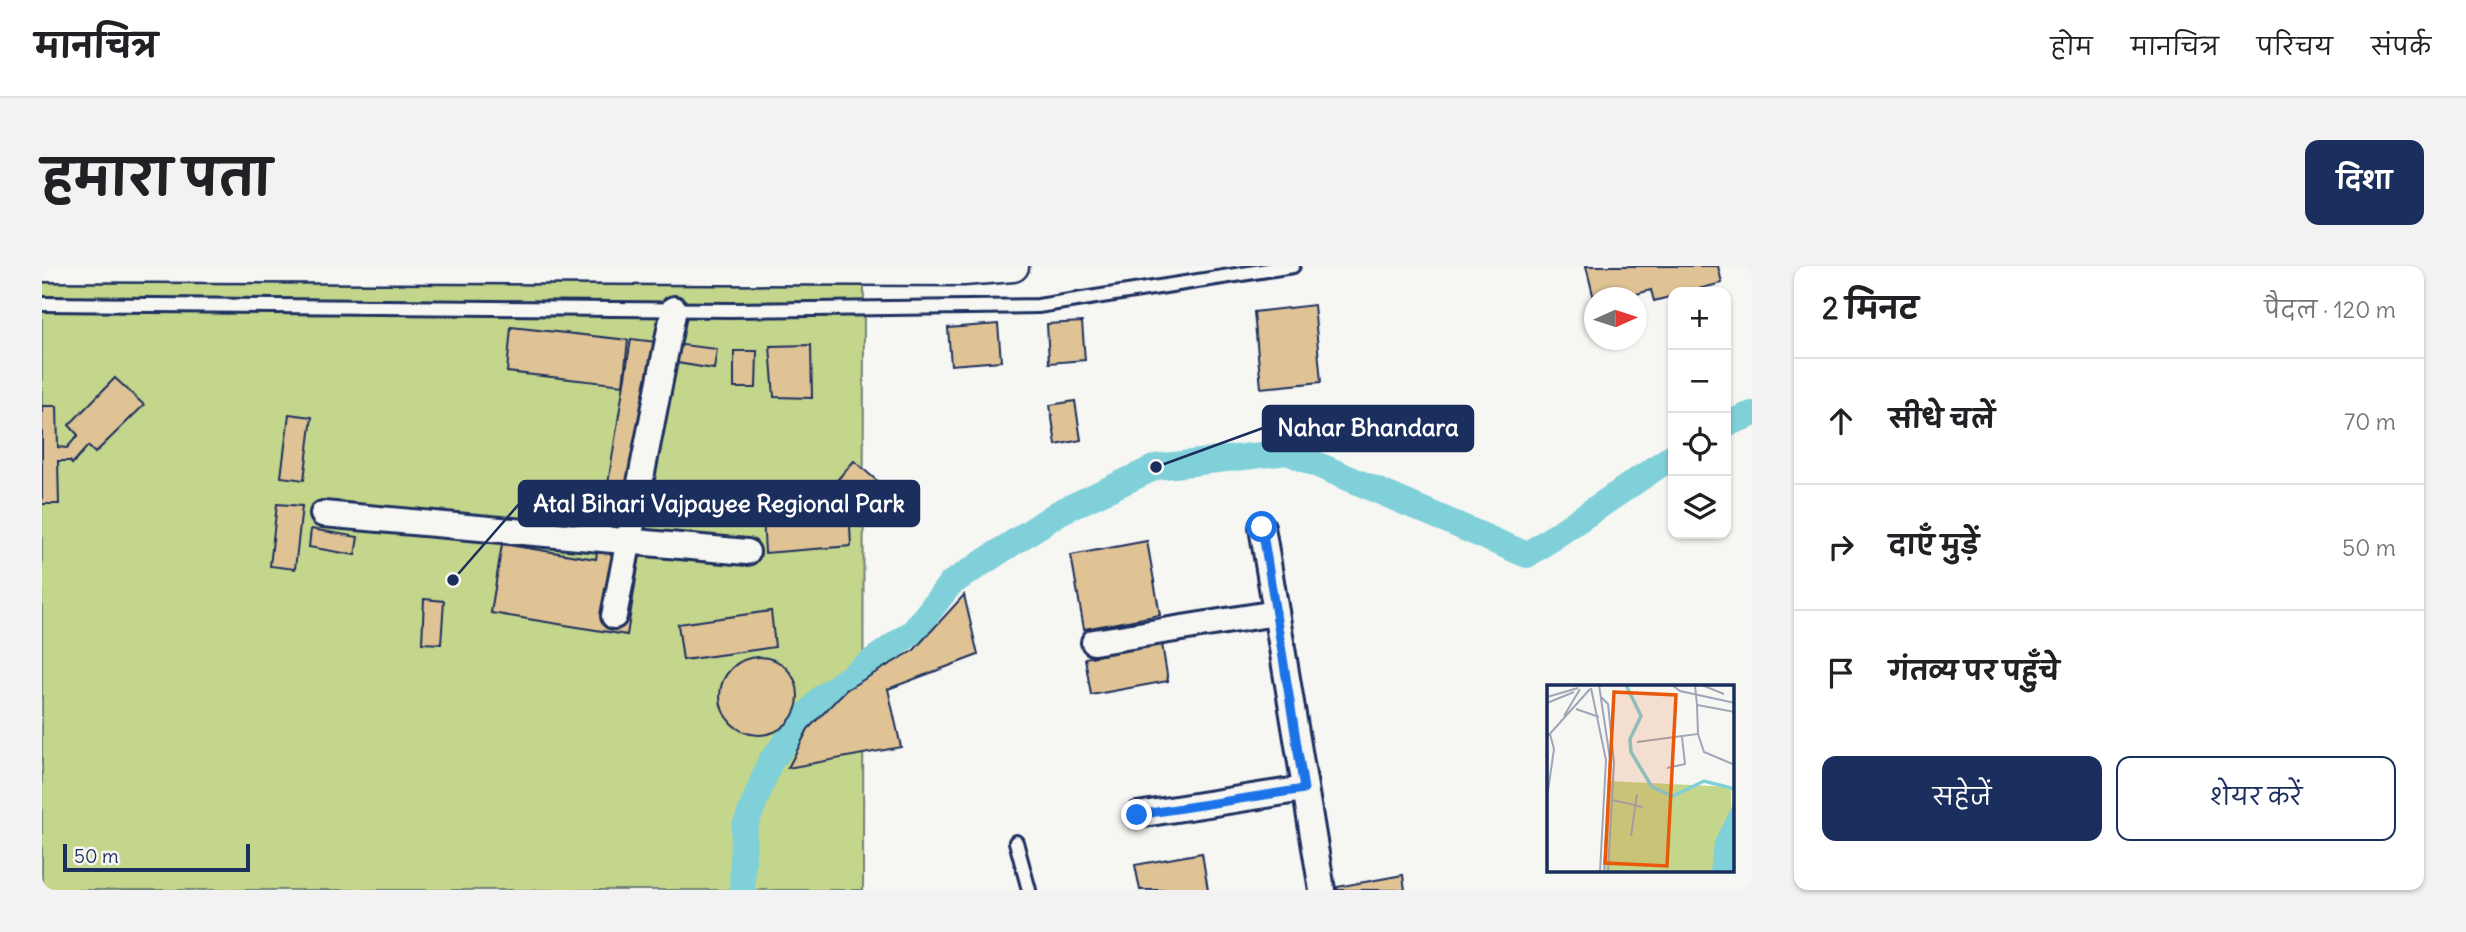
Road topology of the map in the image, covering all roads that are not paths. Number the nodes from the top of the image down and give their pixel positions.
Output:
1 (42, 266) edge
2 (1013, 266) edge
3 (1293, 266) edge
4 (42, 304) edge
5 (674, 309) junction
6 (323, 514) dead end
7 (1262, 527) dead end
8 (628, 541) junction
9 (747, 552) dead end
10 (1276, 613) junction
11 (614, 616) dead end
12 (1094, 642) dead end
13 (1304, 789) junction
14 (1137, 815) dead end
15 (1016, 842) dead end
16 (1029, 890) edge
17 (1322, 890) edge

1 - 2 street
3 - 5 lane
4 - 5 lane
5 - 8 street
6 - 8 street
7 - 10 street
8 - 9 street
8 - 11 street
10 - 12 street
10 - 13 street
13 - 14 street
13 - 17 street
15 - 16 lane

